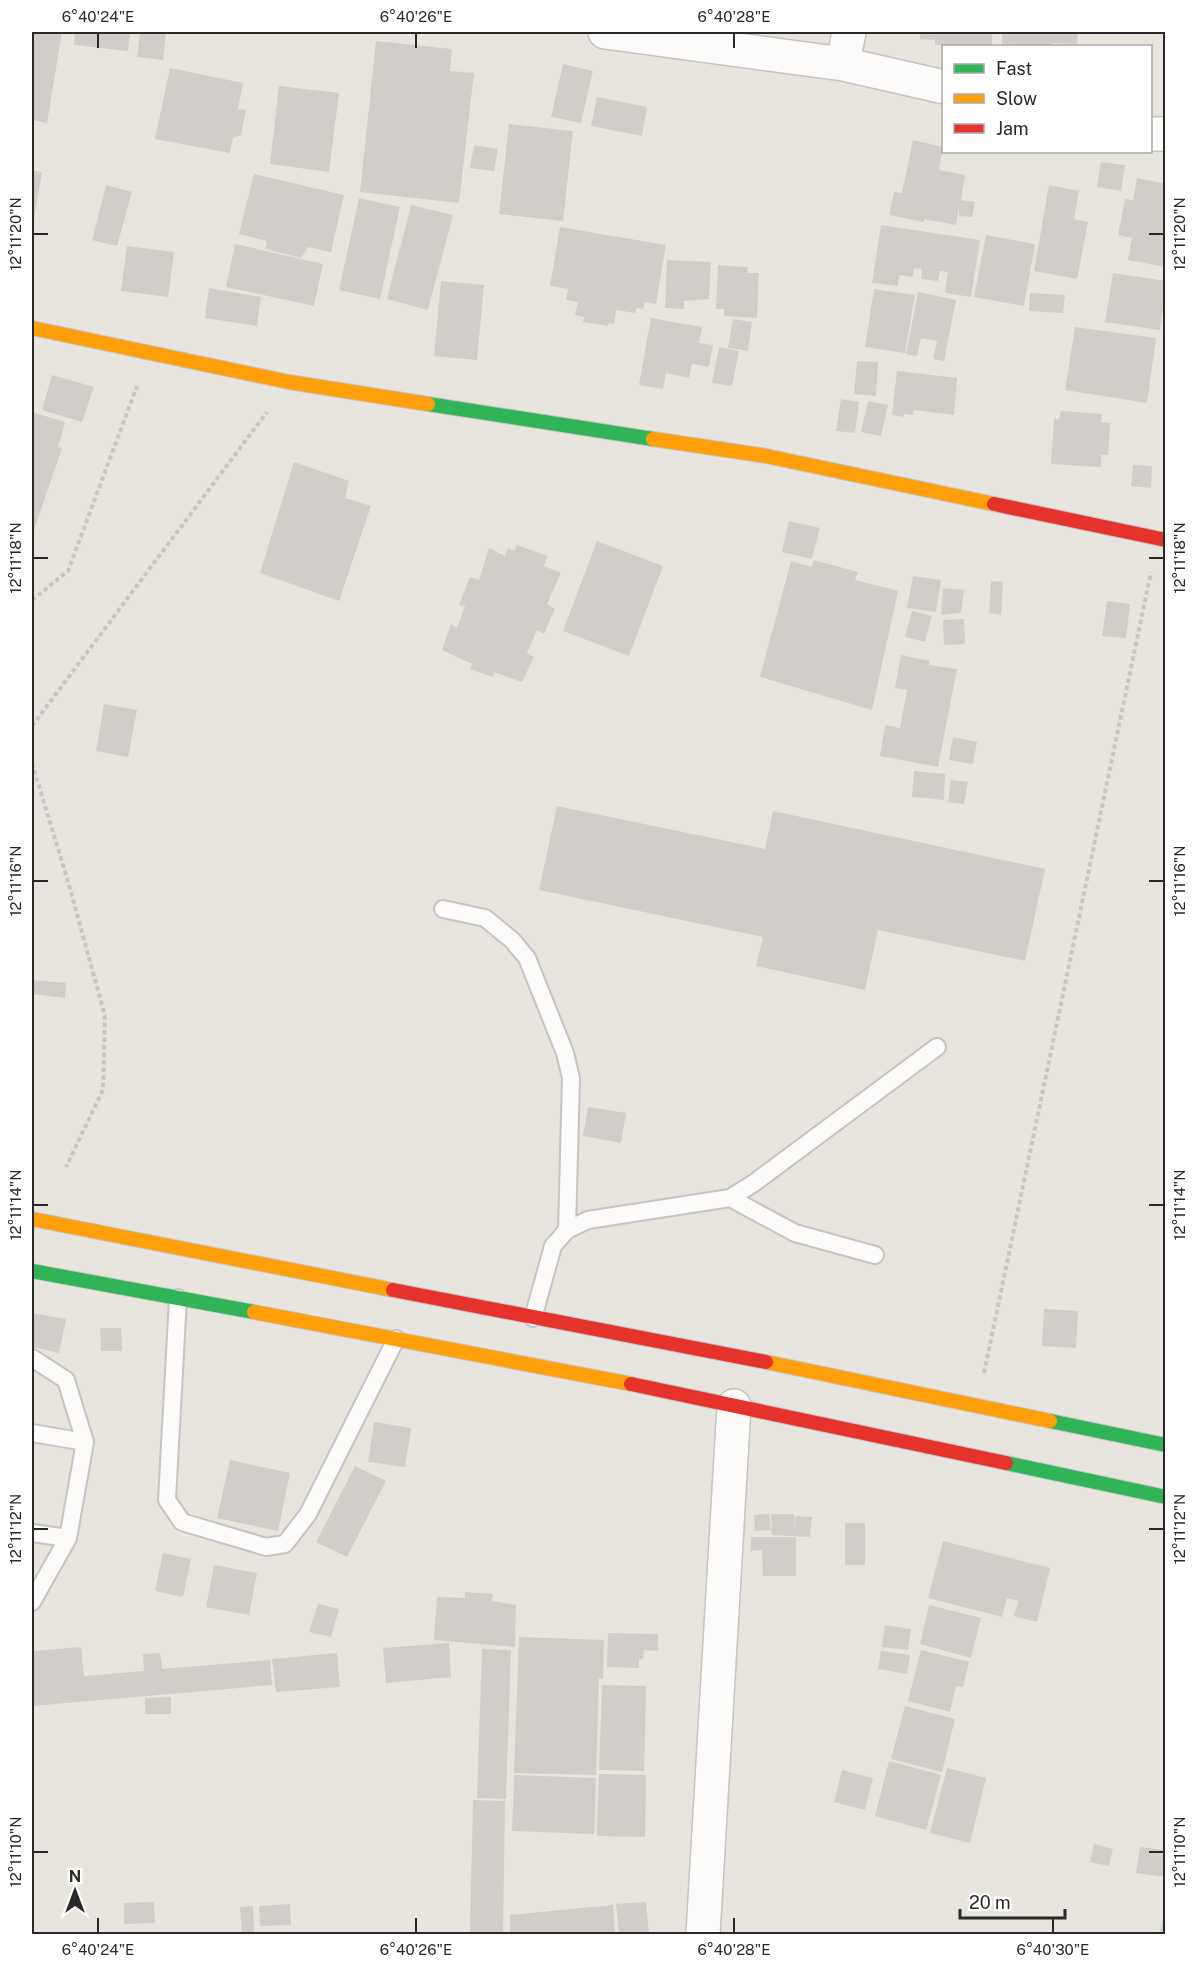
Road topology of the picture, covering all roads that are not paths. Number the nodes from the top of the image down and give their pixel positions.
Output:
1 (604, 32) edge
2 (849, 32) edge
3 (843, 64) junction
4 (942, 87) edge
5 (32, 328) edge
6 (1162, 540) edge
7 (443, 909) dead end
8 (937, 1047) dead end
9 (730, 1198) junction
10 (32, 1219) edge
11 (567, 1230) junction
12 (875, 1255) dead end
13 (32, 1271) edge
14 (178, 1298) junction
15 (533, 1318) junction
16 (396, 1339) junction
17 (32, 1358) edge
18 (734, 1406) junction
19 (32, 1432) edge
20 (85, 1442) junction
21 (1166, 1445) edge
22 (1166, 1497) edge
23 (32, 1533) edge
24 (68, 1538) junction
25 (32, 1602) edge
26 (704, 1935) edge

1 - 3 street
2 - 3 street
3 - 4 street
5 - 6 main road
7 - 11 lane
8 - 9 lane
9 - 11 lane
9 - 12 lane
10 - 15 main road
11 - 15 lane
13 - 14 main road
14 - 16 main road
14 - 16 lane
15 - 21 main road
16 - 18 main road
17 - 20 lane
18 - 22 main road
18 - 26 street
19 - 20 lane
20 - 24 lane
23 - 24 lane
24 - 25 lane

